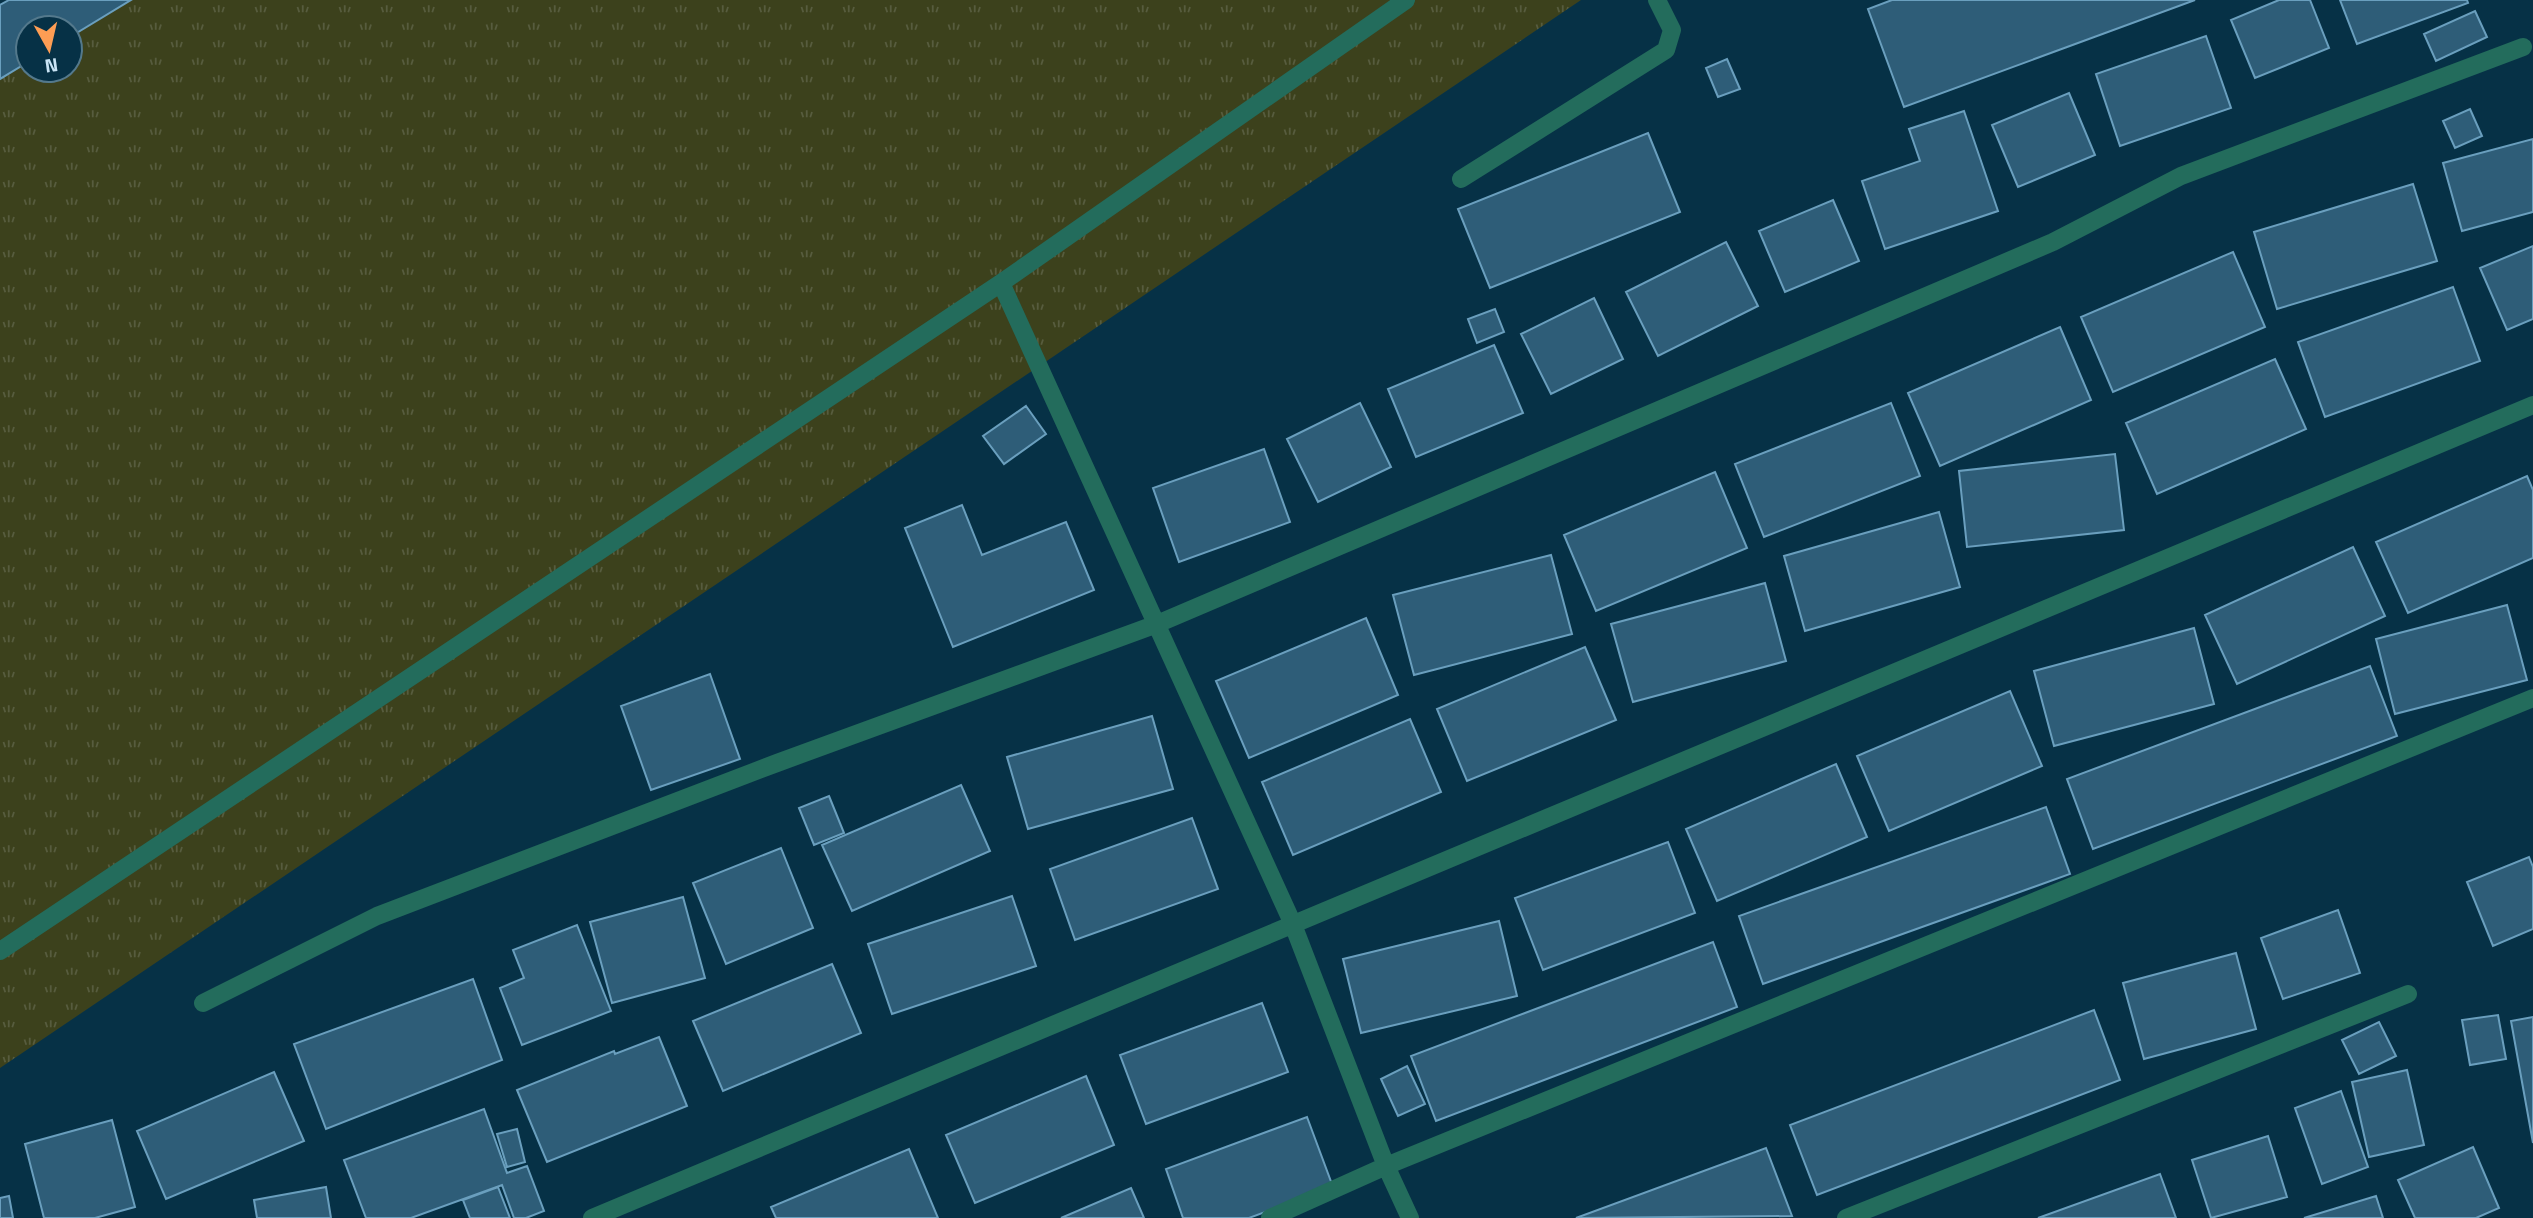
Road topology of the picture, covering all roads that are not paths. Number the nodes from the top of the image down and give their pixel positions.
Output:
1 (1406, 0) edge
2 (1657, 0) edge
3 (2523, 47) dead end
4 (1461, 179) dead end
5 (1002, 283) junction
6 (2533, 405) edge
7 (1157, 624) junction
8 (2533, 698) edge
9 (1292, 922) junction
10 (0, 951) edge
11 (2408, 993) dead end
12 (203, 1003) dead end
13 (1386, 1167) junction
14 (592, 1218) edge
15 (1270, 1218) edge
16 (1410, 1218) edge
17 (1846, 1218) edge

1 - 5 street
2 - 4 street
3 - 7 street
5 - 7 street
5 - 10 street
6 - 9 street
7 - 9 street
7 - 12 street
8 - 13 street
9 - 13 street
9 - 14 street
11 - 17 street
13 - 15 street
13 - 16 street

